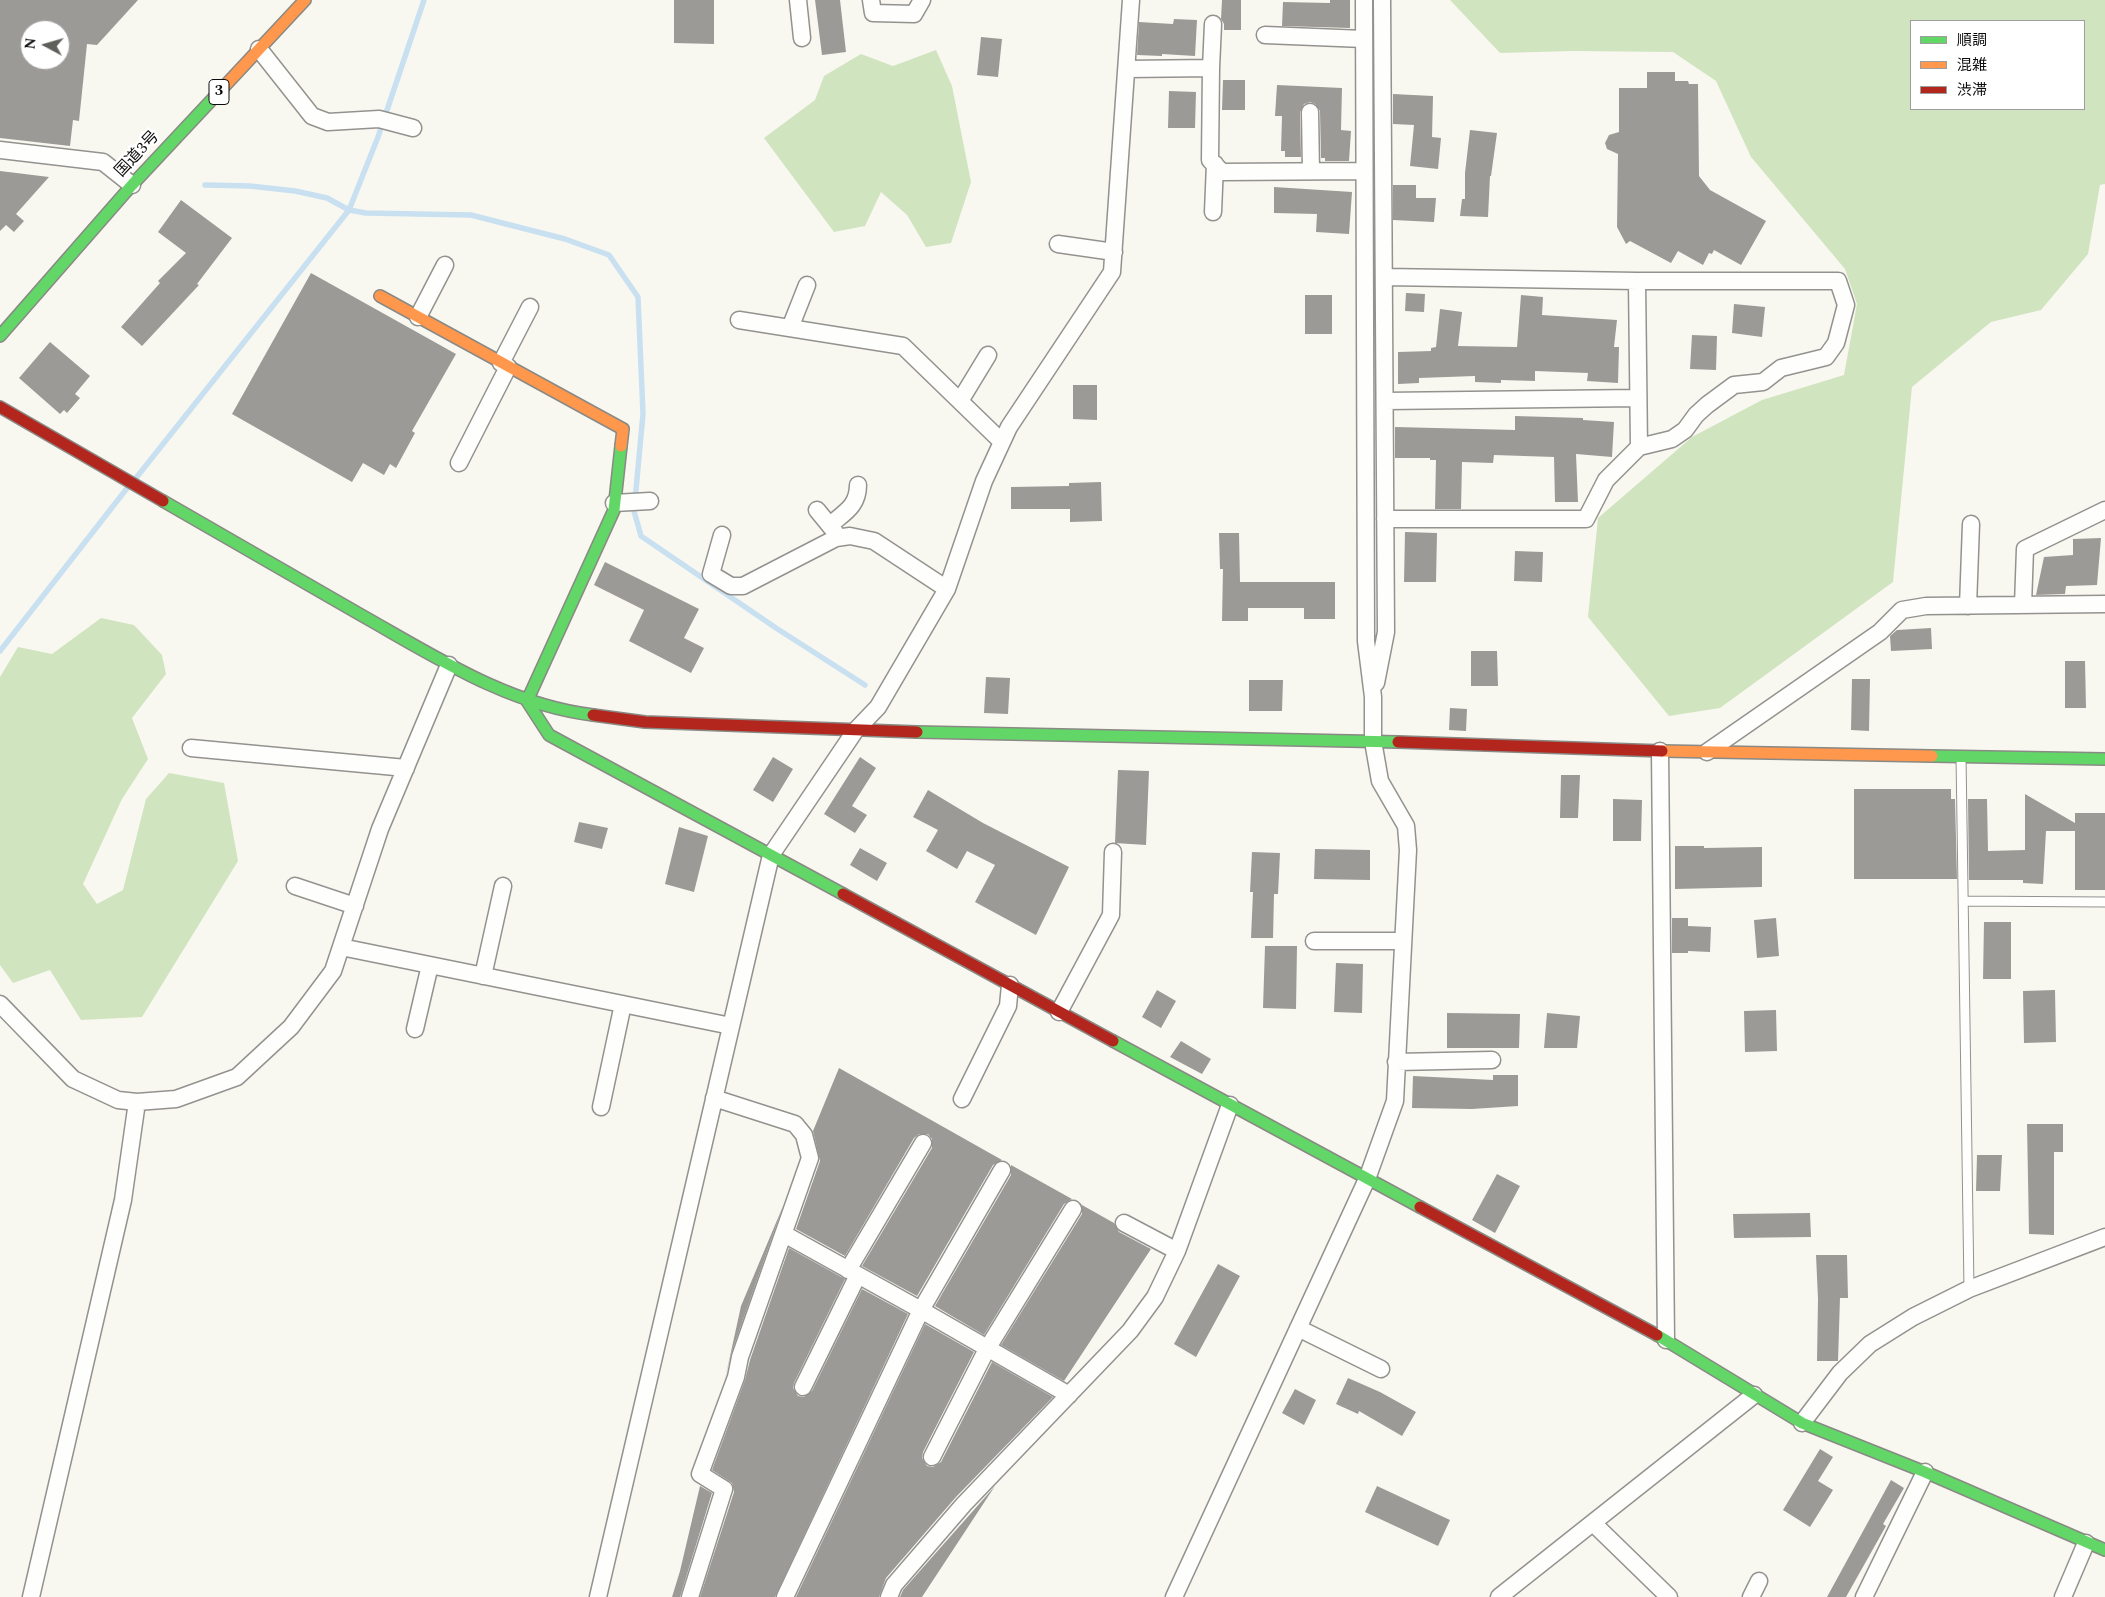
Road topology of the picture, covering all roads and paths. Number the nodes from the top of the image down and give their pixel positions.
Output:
1 (305, 0) edge
2 (798, 0) edge
3 (871, 0) edge
4 (922, 0) edge
5 (1131, 0) edge
6 (1364, 0) edge
7 (1382, 0) edge
8 (1213, 24) dead end
9 (1266, 35) dead end
10 (802, 38) dead end
11 (1364, 39) junction
12 (259, 49) junction
13 (1211, 68) junction
14 (1127, 69) junction
15 (1310, 112) dead end
16 (413, 128) dead end
17 (0, 150) edge
18 (1215, 164) junction
19 (1311, 171) junction
20 (1364, 171) junction
21 (132, 185) junction
22 (1213, 212) dead end
23 (1058, 244) dead end
24 (1114, 252) junction
25 (445, 265) dead end
26 (1385, 277) junction
27 (1637, 282) junction
28 (807, 284) dead end
29 (380, 296) dead end
30 (530, 307) dead end
31 (418, 317) junction
32 (739, 320) dead end
33 (790, 328) junction
34 (0, 336) edge
35 (988, 355) dead end
36 (505, 365) junction
37 (1638, 398) junction
38 (960, 401) junction
39 (1385, 401) junction
40 (0, 407) edge
41 (1002, 442) junction
42 (1638, 447) junction
43 (459, 463) dead end
44 (858, 485) dead end
45 (648, 501) dead end
46 (618, 503) junction
47 (817, 510) dead end
48 (2105, 510) edge
49 (1386, 519) junction
50 (1972, 524) dead end
51 (835, 531) junction
52 (722, 535) dead end
53 (947, 589) junction
54 (2105, 604) edge
55 (2023, 605) junction
56 (1968, 606) junction
57 (449, 665) junction
58 (1373, 697) junction
59 (527, 701) junction
60 (855, 731) junction
61 (1373, 741) junction
62 (191, 748) dead end
63 (1660, 751) junction
64 (1707, 752) junction
65 (1961, 755) junction
66 (2105, 759) edge
67 (406, 768) junction
68 (1113, 852) dead end
69 (771, 855) junction
70 (295, 886) dead end
71 (503, 886) dead end
72 (1964, 901) junction
73 (2105, 902) edge
74 (355, 906) junction
75 (1403, 941) junction
76 (1314, 942) dead end
77 (341, 948) junction
78 (430, 965) junction
79 (483, 976) junction
80 (1010, 985) junction
81 (0, 1004) edge
82 (622, 1004) junction
83 (1059, 1012) junction
84 (731, 1026) junction
85 (415, 1029) dead end
86 (1492, 1060) dead end
87 (1396, 1062) junction
88 (714, 1098) junction
89 (962, 1099) dead end
90 (138, 1102) junction
91 (1230, 1105) junction
92 (601, 1107) dead end
93 (923, 1143) dead end
94 (1002, 1170) dead end
95 (1367, 1178) junction
96 (1072, 1208) dead end
97 (1124, 1223) dead end
98 (784, 1234) junction
99 (2105, 1238) edge
100 (1177, 1251) junction
101 (853, 1272) junction
102 (1968, 1289) junction
103 (922, 1310) junction
104 (1298, 1328) junction
105 (1666, 1340) junction
106 (987, 1349) junction
107 (1381, 1369) dead end
108 (803, 1387) dead end
109 (1069, 1395) junction
110 (1754, 1395) junction
111 (1802, 1423) junction
112 (932, 1457) dead end
113 (1926, 1472) junction
114 (1593, 1523) junction
115 (2086, 1543) junction
116 (2105, 1550) edge
117 (1759, 1581) dead end
118 (31, 1597) edge
119 (598, 1597) edge
120 (690, 1597) edge
121 (785, 1597) edge
122 (890, 1597) edge
123 (1174, 1597) edge
124 (1499, 1597) edge
125 (1669, 1597) edge
126 (1751, 1597) edge
127 (1864, 1597) edge
128 (2063, 1597) edge

1 - 12 main road, 国道3号 / 3
2 - 10 street
3 - 4 street
5 - 14 street
6 - 11 street
7 - 26 street
8 - 13 street
9 - 11 street
11 - 20 street
12 - 16 street
12 - 21 main road, 国道3号 / 3
13 - 14 street
13 - 18 street
14 - 24 street
15 - 19 street
17 - 21 street
18 - 19 street
18 - 22 street
19 - 20 street
20 - 58 street
21 - 34 main road, 国道3号 / 3
23 - 24 street
24 - 41 street
25 - 31 street
26 - 27 street
26 - 39 street
27 - 37 street
27 - 42 street
28 - 33 street
29 - 31 main road
30 - 36 street
31 - 36 main road
32 - 33 street
33 - 38 street
35 - 38 street
36 - 43 street
36 - 46 main road
37 - 39 street
37 - 42 street
38 - 41 street
39 - 49 street
40 - 57 main road
41 - 53 street
42 - 49 street
44 - 51 street
45 - 46 street
46 - 59 main road
47 - 51 street
48 - 55 street
49 - 58 street
50 - 56 street
51 - 52 street
51 - 53 street
53 - 60 street
54 - 55 street
55 - 56 street
56 - 64 street
57 - 59 main road
57 - 67 street
58 - 61 street
59 - 60 main road
59 - 69 main road
60 - 61 main road
60 - 69 street
61 - 63 main road
61 - 75 street
62 - 67 street
63 - 64 main road
63 - 105 street
64 - 65 main road
65 - 66 main road
65 - 72 lane
67 - 74 street
68 - 83 street
69 - 80 main road
69 - 84 street
70 - 74 street
71 - 79 street
72 - 73 lane
72 - 102 lane
74 - 77 street
75 - 76 street
75 - 87 street
77 - 78 street
77 - 90 street
78 - 79 street
78 - 85 street
79 - 82 street
80 - 83 main road
80 - 89 street
81 - 90 street
82 - 84 street
82 - 92 street
83 - 91 main road
84 - 88 street
86 - 87 street
87 - 95 street
88 - 98 street
88 - 119 street
90 - 118 street
91 - 95 main road
91 - 100 street
93 - 101 street
94 - 103 street
95 - 104 street
95 - 105 main road
96 - 106 street
97 - 100 street
98 - 101 street
98 - 120 street
99 - 102 street
100 - 109 street
101 - 103 street
101 - 108 street
102 - 111 street
103 - 106 street
103 - 121 street
104 - 107 street
104 - 123 street
105 - 110 main road
106 - 109 street
106 - 112 street
109 - 122 street
110 - 111 main road
110 - 114 street
111 - 113 main road
113 - 115 main road
113 - 127 street
114 - 124 street
114 - 125 street
115 - 116 main road
115 - 128 street
117 - 126 street

